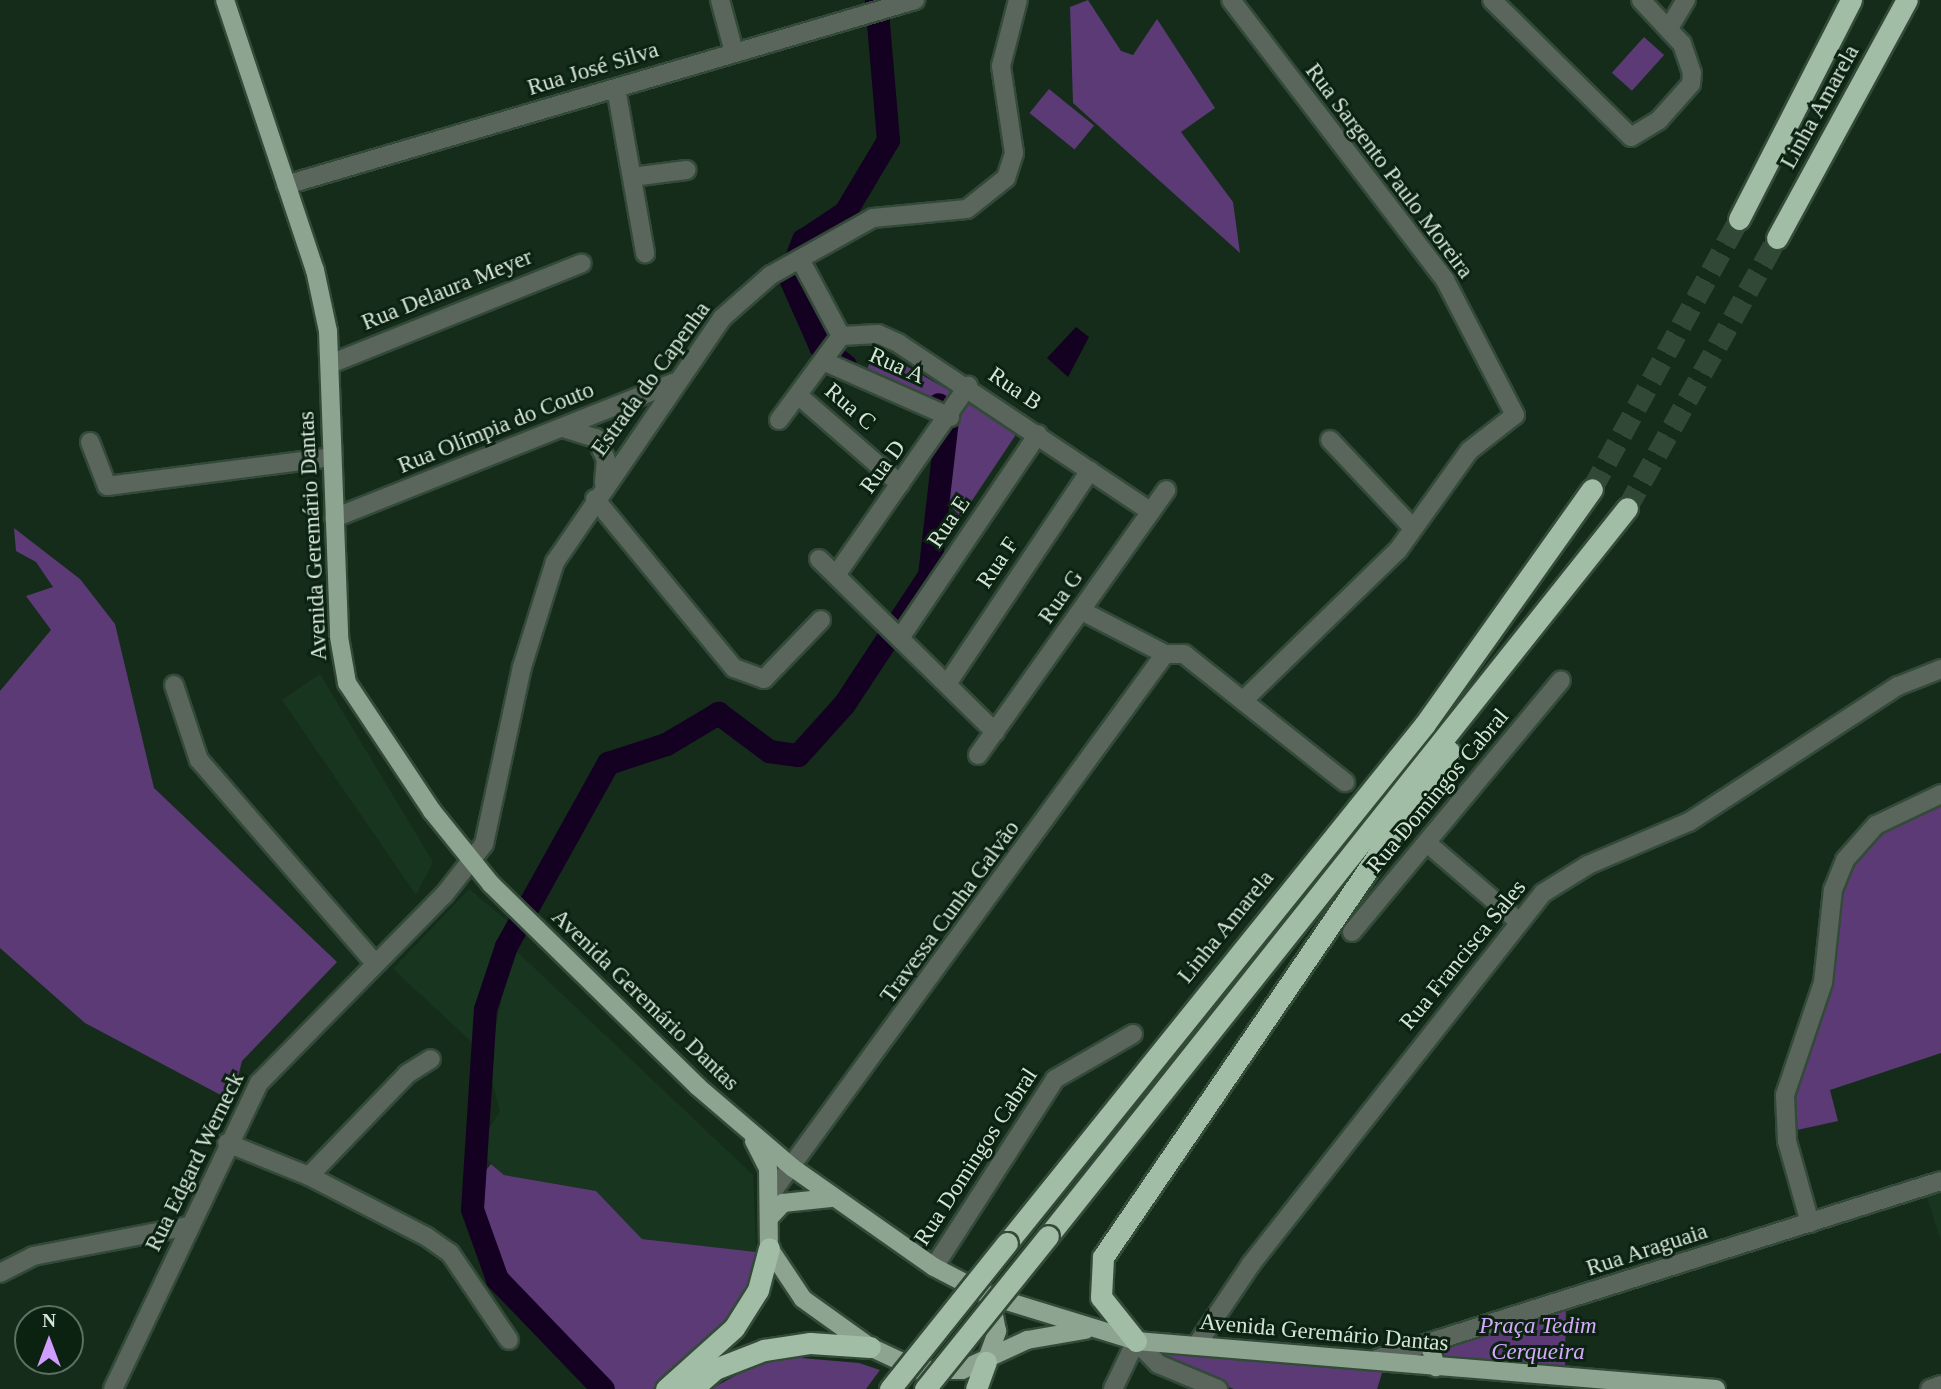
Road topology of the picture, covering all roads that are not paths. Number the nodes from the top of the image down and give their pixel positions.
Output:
1 (225, 0) edge
2 (720, 0) edge
3 (915, 0) edge
4 (1018, 0) edge
5 (1231, 0) edge
6 (1492, 0) edge
7 (1641, 0) edge
8 (1686, 0) edge
9 (1851, 0) edge
10 (1907, 0) edge
11 (1669, 27) junction
12 (734, 52) junction
13 (616, 88) junction
14 (687, 170) dead end
15 (632, 177) junction
16 (286, 186) junction
17 (1739, 219) tunnel mouth
18 (1777, 238) tunnel mouth
19 (645, 253) dead end
20 (800, 259) junction
21 (582, 263) dead end
22 (831, 350) junction
23 (330, 364) junction
24 (675, 382) junction
25 (968, 386) junction
26 (799, 396) junction
27 (950, 416) junction
28 (779, 420) dead end
29 (563, 429) junction
30 (1038, 433) junction
31 (1329, 440) dead end
32 (90, 442) dead end
33 (332, 457) junction
34 (1090, 470) junction
35 (900, 484) junction
36 (1592, 489) tunnel mouth
37 (1166, 490) dead end
38 (599, 493) junction
39 (1627, 508) tunnel mouth
40 (1151, 512) junction
41 (334, 518) junction
42 (1412, 527) junction
43 (819, 559) dead end
44 (836, 575) junction
45 (1082, 611) junction
46 (821, 620) dead end
47 (900, 638) junction
48 (1165, 654) junction
49 (1941, 668) edge
50 (1561, 680) dead end
51 (1489, 683) junction
52 (947, 684) junction
53 (174, 685) dead end
54 (1246, 698) junction
55 (995, 732) junction
56 (978, 755) dead end
57 (1345, 782) dead end
58 (1941, 794) edge
59 (1427, 843) junction
60 (472, 861) junction
61 (1518, 921) junction
62 (1352, 932) dead end
63 (373, 961) junction
64 (1133, 1034) dead end
65 (431, 1059) dead end
66 (753, 1137) junction
67 (227, 1143) junction
68 (793, 1168) junction
69 (309, 1175) junction
70 (1941, 1181) edge
71 (770, 1195) junction
72 (833, 1198) junction
73 (769, 1218) junction
74 (1810, 1223) junction
75 (190, 1226) junction
76 (769, 1248) junction
77 (934, 1266) junction
78 (0, 1273) edge
79 (990, 1296) junction
80 (1098, 1329) junction
81 (509, 1339) dead end
82 (1136, 1341) junction
83 (1430, 1345) junction
84 (1196, 1346) junction
85 (870, 1347) junction
86 (1367, 1361) junction
87 (986, 1362) junction
88 (1436, 1367) junction
89 (924, 1383) edge
90 (1198, 1385) edge
91 (1941, 1385) edge
92 (113, 1389) edge
93 (666, 1389) edge
94 (692, 1389) edge
95 (890, 1389) edge
96 (976, 1389) edge
97 (1113, 1389) edge
98 (1217, 1389) edge
99 (1716, 1389) edge
100 (1930, 1389) edge

1 - 16 main road, Avenida Geremário Dantas
2 - 12 street
3 - 12 street, Rua José Silva
4 - 20 street, Estrada do Capenha
5 - 42 street, Rua Sargento Paulo Moreira
6 - 11 street
7 - 11 street
8 - 11 street
9 - 17 highway, Linha Amarela
10 - 18 highway, Linha Amarela
12 - 13 street, Rua José Silva
13 - 15 street
13 - 16 street, Rua José Silva
14 - 15 street
15 - 19 street
16 - 23 main road, Avenida Geremário Dantas
20 - 22 street
20 - 24 street, Estrada do Capenha
21 - 23 street, Rua Delaura Meyer
22 - 25 street, Rua B
22 - 26 street
22 - 27 street, Rua A
23 - 33 main road, Avenida Geremário Dantas
24 - 29 street, Rua Olímpia do Couto
24 - 38 street, Estrada do Capenha
25 - 27 street, Rua D
25 - 30 street, Rua B
26 - 28 street
26 - 35 street, Rua C
27 - 35 street, Rua D
29 - 38 street
29 - 41 street, Rua Olímpia do Couto
30 - 34 street, Rua B
30 - 47 street, Rua E
31 - 42 street
32 - 33 street
33 - 41 main road, Avenida Geremário Dantas
34 - 40 street, Rua B
34 - 52 street, Rua F
35 - 44 street, Rua D
36 - 95 highway, Linha Amarela, bridge
37 - 40 street, Rua G
38 - 46 street
38 - 60 street, Estrada do Capenha
39 - 51 highway
40 - 45 street, Rua G
41 - 60 main road, Avenida Geremário Dantas
42 - 54 street
43 - 44 street
44 - 47 street
45 - 48 street
45 - 55 street, Rua G
47 - 52 street
48 - 54 street
48 - 68 street, Travessa Cunha Galvão
49 - 61 street, Rua Francisca Sales
50 - 59 street, Rua Domingos Cabral
51 - 82 highway
51 - 89 highway, bridge
52 - 55 street
53 - 63 street
54 - 57 street
55 - 56 street, Rua G
58 - 74 street
59 - 61 street
59 - 62 street, Rua Domingos Cabral
60 - 63 street, Rua Edgard Werneck
60 - 66 main road, Avenida Geremário Dantas
61 - 84 street, Rua Francisca Sales
63 - 67 street, Rua Edgard Werneck
64 - 77 street, Rua Domingos Cabral
65 - 69 street
66 - 68 main road, Avenida Geremário Dantas
66 - 71 main road, Avenida Geremário Dantas
67 - 69 street
67 - 75 street, Rua Edgard Werneck
68 - 71 street, Travessa Cunha Galvão
68 - 72 main road, Avenida Geremário Dantas
69 - 81 street
70 - 74 street, Rua Araguaia
71 - 73 main road, Avenida Geremário Dantas
72 - 73 main road
72 - 77 main road, Avenida Geremário Dantas
73 - 76 main road, Avenida Geremário Dantas
74 - 83 street, Rua Araguaia
75 - 78 street
75 - 92 street, Rua Edgard Werneck
76 - 85 main road, Avenida Geremário Dantas
76 - 93 highway
77 - 79 main road, Avenida Geremário Dantas
79 - 80 main road, Avenida Geremário Dantas
79 - 87 main road
80 - 82 main road, Avenida Geremário Dantas
80 - 87 main road, Avenida Geremário Dantas
82 - 84 main road, Avenida Geremário Dantas
82 - 90 street
82 - 97 street
83 - 86 street, Rua Araguaia
83 - 88 main road
84 - 86 main road, Avenida Geremário Dantas
85 - 89 main road, Avenida Geremário Dantas
85 - 94 highway
86 - 88 main road, Avenida Geremário Dantas
87 - 89 main road, Avenida Geremário Dantas
87 - 96 highway
88 - 99 main road, Avenida Geremário Dantas
90 - 98 street
91 - 100 street

